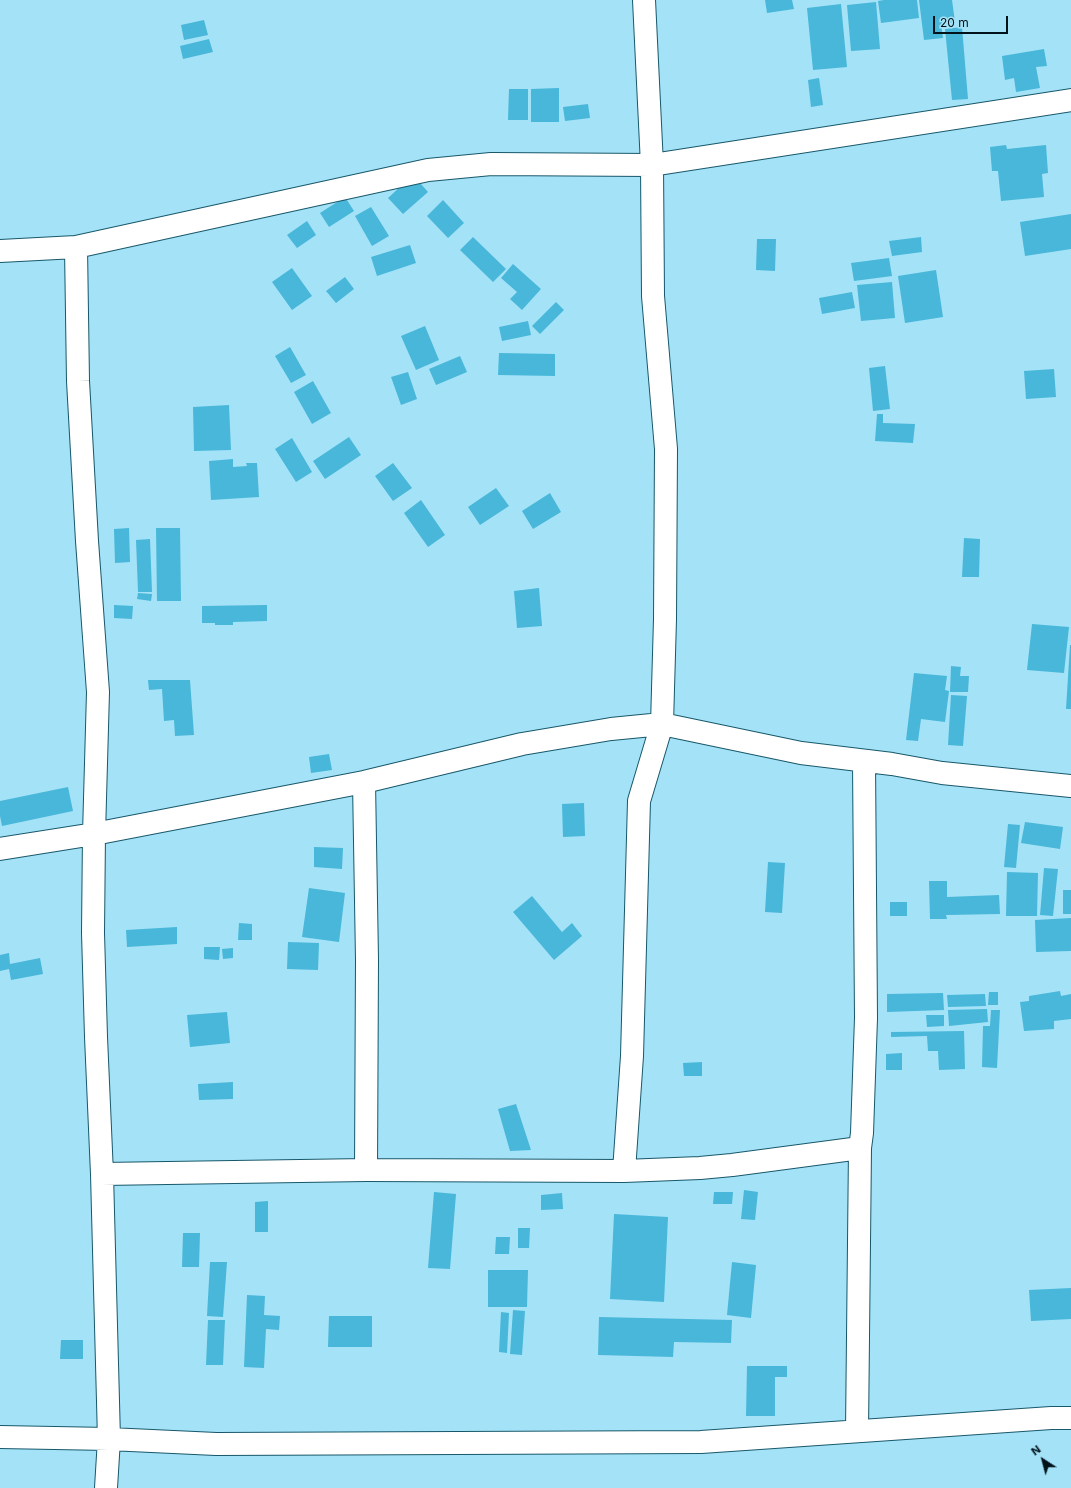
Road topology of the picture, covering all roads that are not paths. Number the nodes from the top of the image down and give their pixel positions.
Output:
1 (644, 0) edge
2 (1071, 100) edge
3 (652, 165) junction
4 (76, 247) junction
5 (0, 251) edge
6 (662, 724) junction
7 (864, 761) junction
8 (364, 782) junction
9 (1071, 786) edge
10 (94, 834) junction
11 (0, 849) edge
12 (860, 1148) junction
13 (366, 1170) junction
14 (624, 1171) junction
15 (102, 1174) junction
16 (1071, 1418) edge
17 (857, 1431) junction
18 (0, 1437) edge
19 (109, 1439) junction
20 (106, 1488) edge

1 - 3 street
2 - 3 street
3 - 4 street
3 - 6 street
4 - 5 street
4 - 10 street
6 - 7 street
6 - 8 street
6 - 14 street
7 - 9 street
7 - 12 street
8 - 10 street
8 - 13 street
10 - 11 street
10 - 15 street
12 - 14 street
12 - 17 street
13 - 14 street
13 - 15 street
15 - 19 street
16 - 17 street
17 - 19 street
18 - 19 street
19 - 20 street

